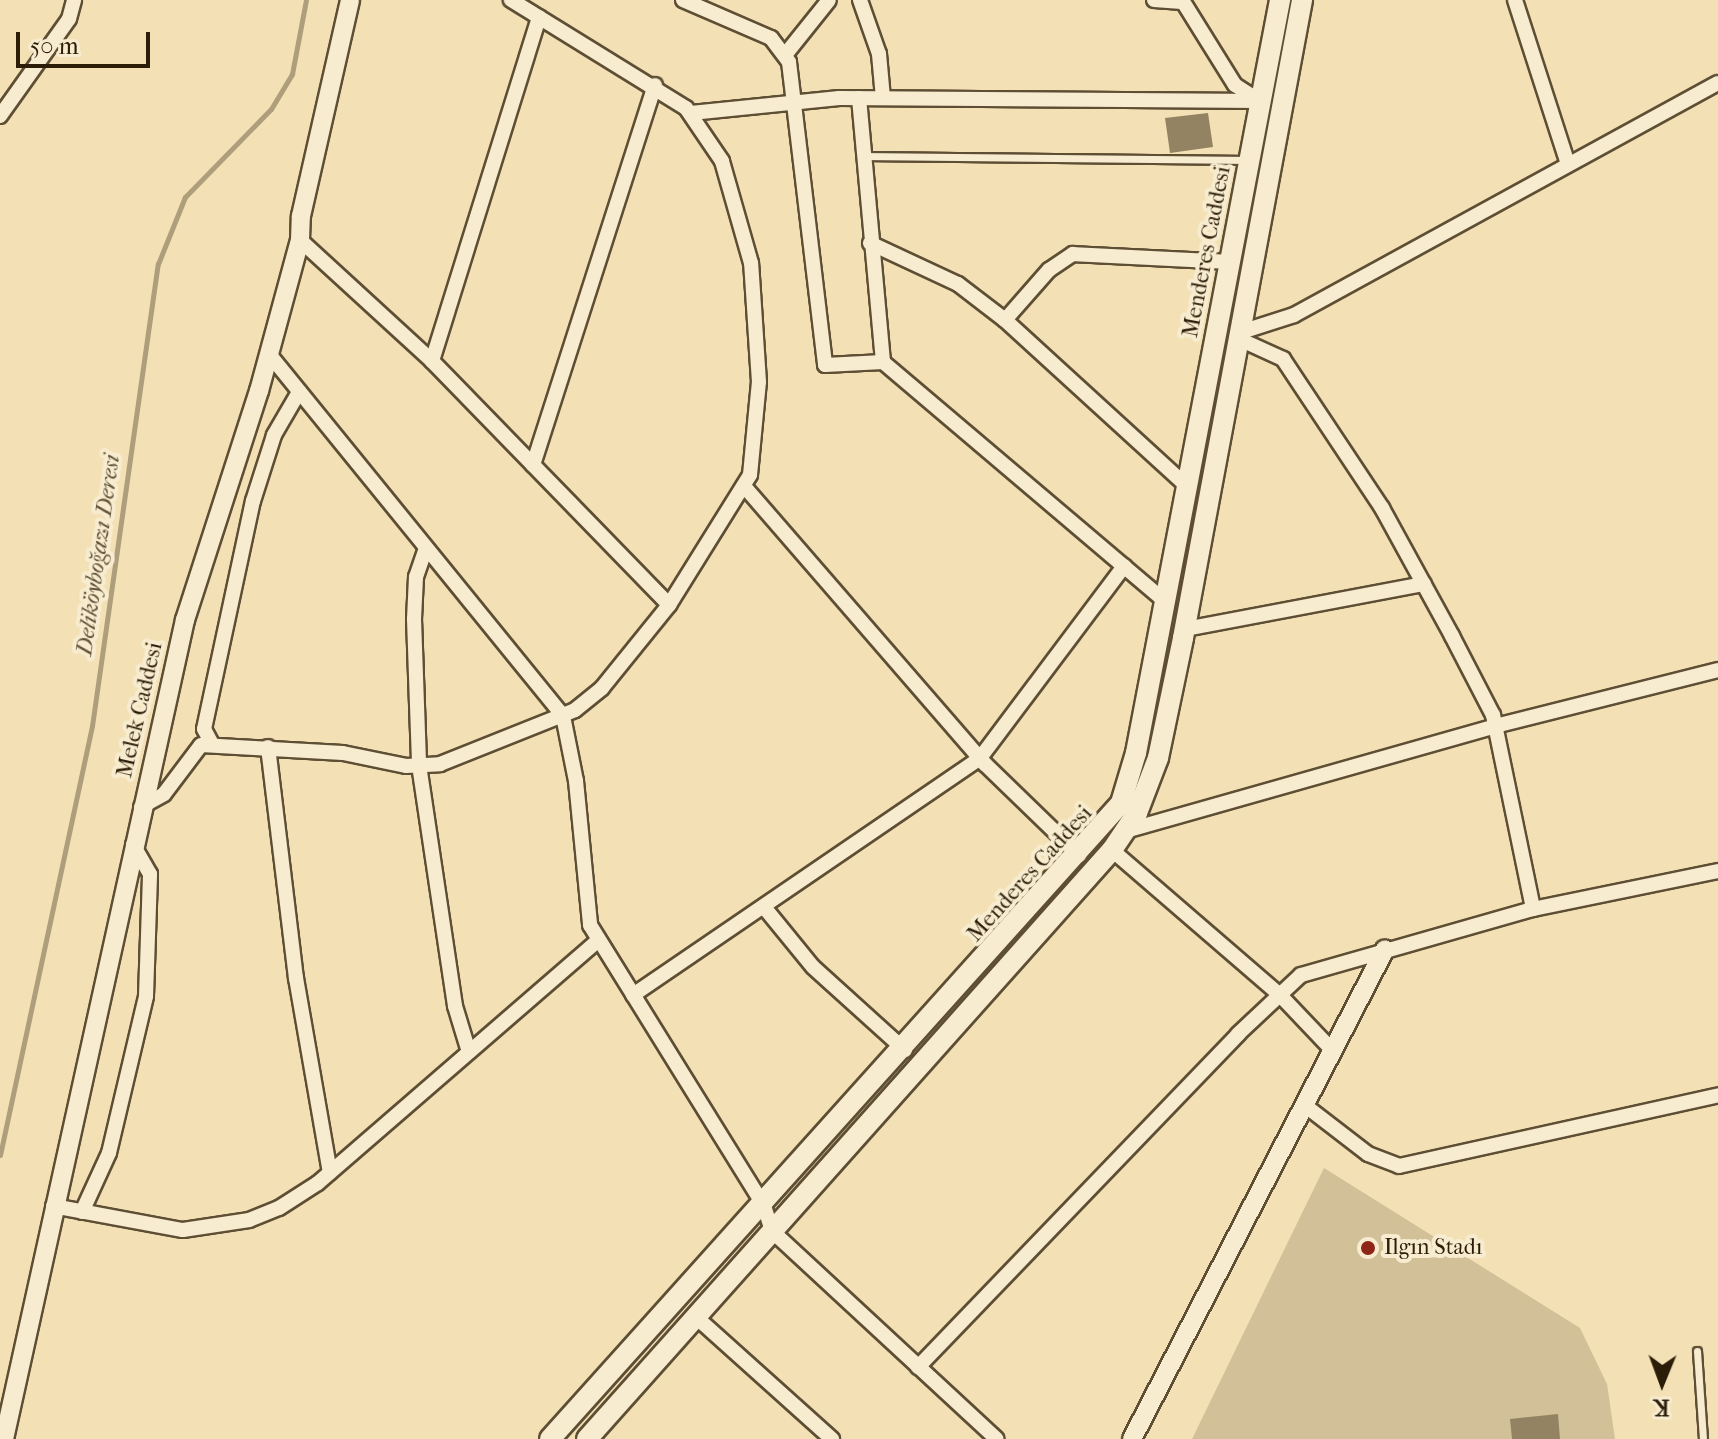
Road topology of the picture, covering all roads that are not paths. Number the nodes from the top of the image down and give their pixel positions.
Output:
1 (74, 0) edge
2 (350, 0) edge
3 (511, 0) edge
4 (683, 0) edge
5 (829, 0) edge
6 (860, 0) edge
7 (1154, 0) edge
8 (1280, 0) edge
9 (1302, 0) edge
10 (1515, 0) edge
11 (1182, 1) edge
12 (539, 17) junction
13 (785, 55) junction
14 (1718, 83) edge
15 (655, 85) junction
16 (859, 98) junction
17 (883, 98) junction
18 (796, 101) junction
19 (1260, 101) junction
20 (691, 113) junction
21 (0, 116) edge
22 (861, 156) junction
23 (1249, 160) junction
24 (1568, 164) junction
25 (300, 240) junction
26 (870, 243) junction
27 (1229, 262) junction
28 (1005, 320) junction
29 (1238, 335) junction
30 (269, 354) junction
31 (432, 361) junction
32 (883, 362) junction
33 (299, 392) junction
34 (533, 465) junction
35 (744, 486) junction
36 (1187, 486) junction
37 (426, 548) junction
38 (1124, 566) junction
39 (1424, 584) junction
40 (1165, 601) junction
41 (669, 605) junction
42 (1185, 629) junction
43 (1718, 670) edge
44 (563, 716) junction
45 (1495, 726) junction
46 (212, 744) junction
47 (268, 747) junction
48 (980, 758) junction
49 (419, 765) junction
50 (141, 807) junction
51 (1125, 831) junction
52 (133, 844) junction
53 (1112, 850) junction
54 (1079, 855) junction
55 (1718, 871) edge
56 (764, 907) junction
57 (1533, 909) junction
58 (599, 940) junction
59 (1385, 949) junction
60 (1279, 994) junction
61 (633, 995) junction
62 (905, 1050) junction
63 (469, 1052) junction
64 (1334, 1052) junction
65 (1718, 1095) edge
66 (1307, 1107) junction
67 (330, 1172) junction
68 (53, 1206) junction
69 (764, 1206) junction
70 (82, 1212) junction
71 (772, 1231) junction
72 (696, 1317) junction
73 (1697, 1351) dead end
74 (918, 1367) junction
75 (4, 1439) edge
76 (550, 1439) edge
77 (587, 1439) edge
78 (832, 1439) edge
79 (997, 1439) edge
80 (1132, 1439) edge
81 (1703, 1439) edge

1 - 21 street
2 - 25 street, Melek Caddesi
3 - 12 street
4 - 13 street
5 - 13 street
6 - 17 street
7 - 11 street
8 - 19 main road, Menderes Caddesi
9 - 29 main road, Menderes Caddesi
10 - 24 street
11 - 19 street
12 - 15 street
12 - 31 street
13 - 18 street
14 - 24 street
15 - 20 street
15 - 34 street
16 - 17 street
16 - 18 street
16 - 22 street
17 - 19 street
18 - 20 street
18 - 32 street
19 - 23 main road, Menderes Caddesi
20 - 35 street
22 - 23 lane
22 - 26 street
23 - 27 main road, Menderes Caddesi
24 - 29 street
25 - 30 street, Melek Caddesi
25 - 31 street
26 - 28 street
26 - 32 street
27 - 28 street
27 - 36 main road, Menderes Caddesi
28 - 36 street
29 - 39 street
29 - 42 main road, Menderes Caddesi
30 - 33 street
30 - 50 street, Melek Caddesi
31 - 34 street
32 - 38 street
33 - 37 street
33 - 46 street
34 - 41 street
35 - 41 street
35 - 48 street
36 - 40 main road, Menderes Caddesi
37 - 44 street
37 - 49 street
38 - 40 street
38 - 48 street
39 - 42 street
39 - 45 street
40 - 54 main road, Menderes Caddesi
41 - 44 street
42 - 51 main road, Menderes Caddesi
43 - 45 street
44 - 49 street
44 - 58 street
45 - 51 street
45 - 57 street
46 - 47 street
46 - 50 street
47 - 49 street
47 - 67 street
48 - 54 street
48 - 56 street
49 - 63 street
50 - 52 street, Melek Caddesi
51 - 53 main road, Menderes Caddesi
52 - 68 street, Melek Caddesi
52 - 70 street
53 - 60 street
53 - 71 main road, Menderes Caddesi
54 - 62 main road, Menderes Caddesi
55 - 57 street
56 - 61 street
56 - 62 street
57 - 59 street
58 - 61 street
58 - 63 street
59 - 60 street
59 - 64 street
60 - 64 street
60 - 74 street
61 - 69 street
62 - 69 main road, Menderes Caddesi
63 - 67 street
64 - 66 street
65 - 66 street
66 - 80 street
67 - 70 street
68 - 70 street
68 - 75 street, Melek Caddesi
69 - 71 street
69 - 76 main road, Menderes Caddesi
71 - 72 main road, Menderes Caddesi
71 - 74 street
72 - 77 main road, Menderes Caddesi
72 - 78 street
73 - 81 lane
74 - 79 street

